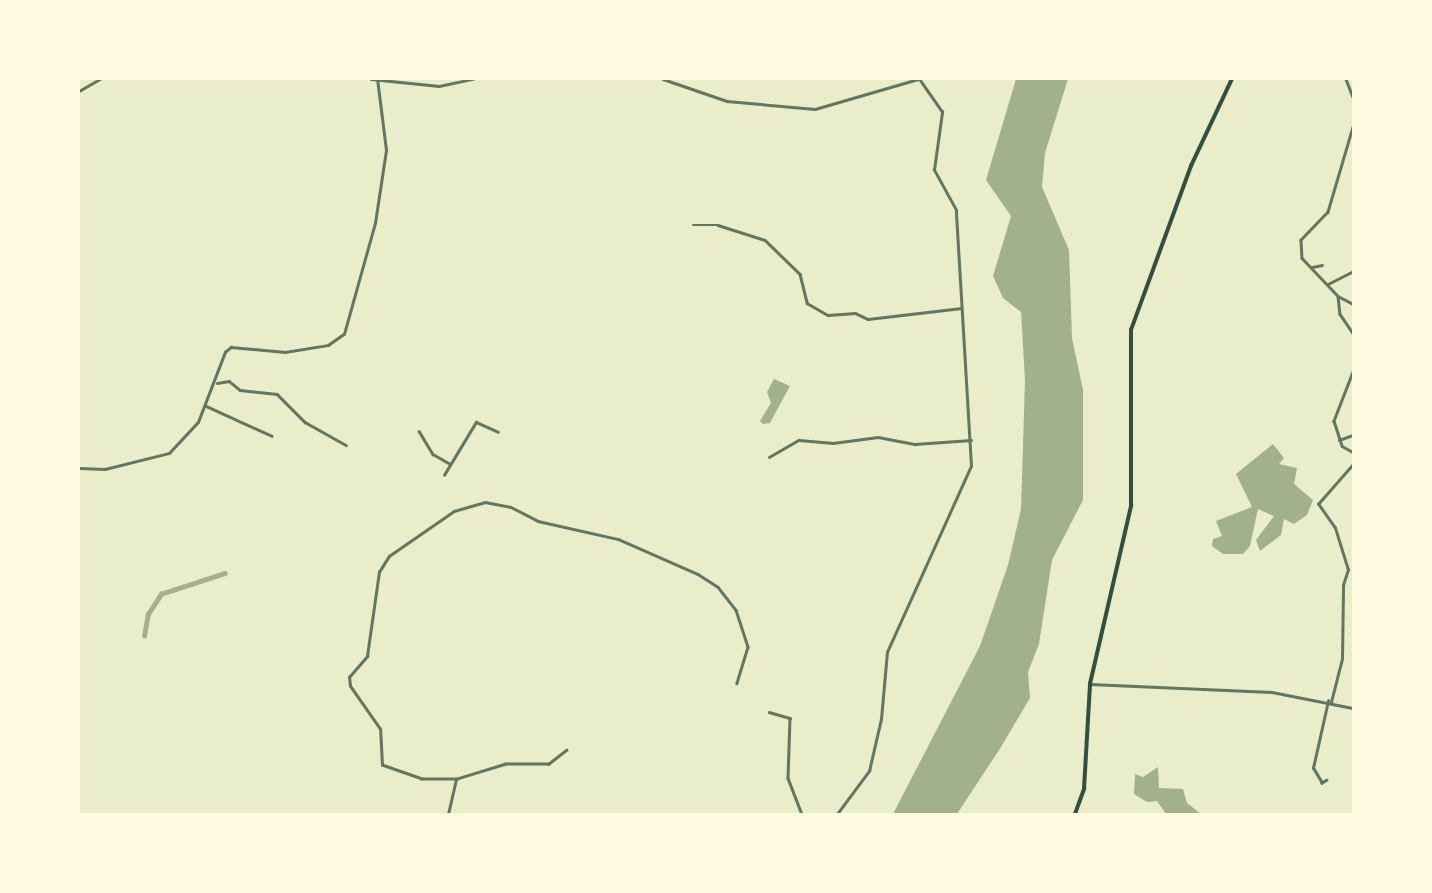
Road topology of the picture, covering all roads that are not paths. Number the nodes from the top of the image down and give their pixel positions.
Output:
1 (100, 79) edge
2 (371, 79) edge
3 (377, 79) edge
4 (474, 79) edge
5 (663, 79) edge
6 (919, 79) edge
7 (1232, 79) edge
8 (1346, 79) edge
9 (79, 91) edge
10 (1353, 97) edge
11 (1353, 127) edge
12 (693, 225) dead end
13 (1322, 265) dead end
14 (1312, 268) junction
15 (1353, 271) edge
16 (1328, 284) junction
17 (1338, 296) junction
18 (1353, 304) edge
19 (961, 309) junction
20 (1353, 333) edge
21 (1353, 372) edge
22 (217, 383) junction
23 (206, 406) junction
24 (419, 431) dead end
25 (498, 432) dead end
26 (1353, 435) edge
27 (272, 436) dead end
28 (971, 440) junction
29 (1339, 440) junction
30 (346, 445) dead end
31 (1353, 452) edge
32 (769, 457) dead end
33 (450, 464) junction
34 (1353, 464) edge
35 (79, 468) edge
36 (444, 475) dead end
37 (737, 683) dead end
38 (1090, 684) junction
39 (1330, 701) junction
40 (1353, 708) edge
41 (769, 712) dead end
42 (566, 750) dead end
43 (457, 779) junction
44 (1327, 780) dead end
45 (448, 814) edge
46 (802, 814) edge
47 (838, 814) edge
48 (1076, 814) edge

1 - 9 street
2 - 3 street
3 - 4 street
3 - 22 street
5 - 6 street
6 - 19 street
7 - 38 main road
8 - 10 street
11 - 14 street
12 - 19 street
13 - 14 street
14 - 16 street
15 - 16 street
16 - 17 street
17 - 18 street
17 - 20 street
19 - 28 street
21 - 29 street
22 - 23 street
22 - 30 street
23 - 27 street
23 - 35 street
24 - 33 street
25 - 33 street
26 - 29 street
28 - 32 street
28 - 47 street
29 - 31 street
33 - 36 street
34 - 39 street
37 - 43 street
38 - 39 street
38 - 48 main road
39 - 40 street
39 - 44 street
41 - 46 street
42 - 43 street
43 - 45 street

